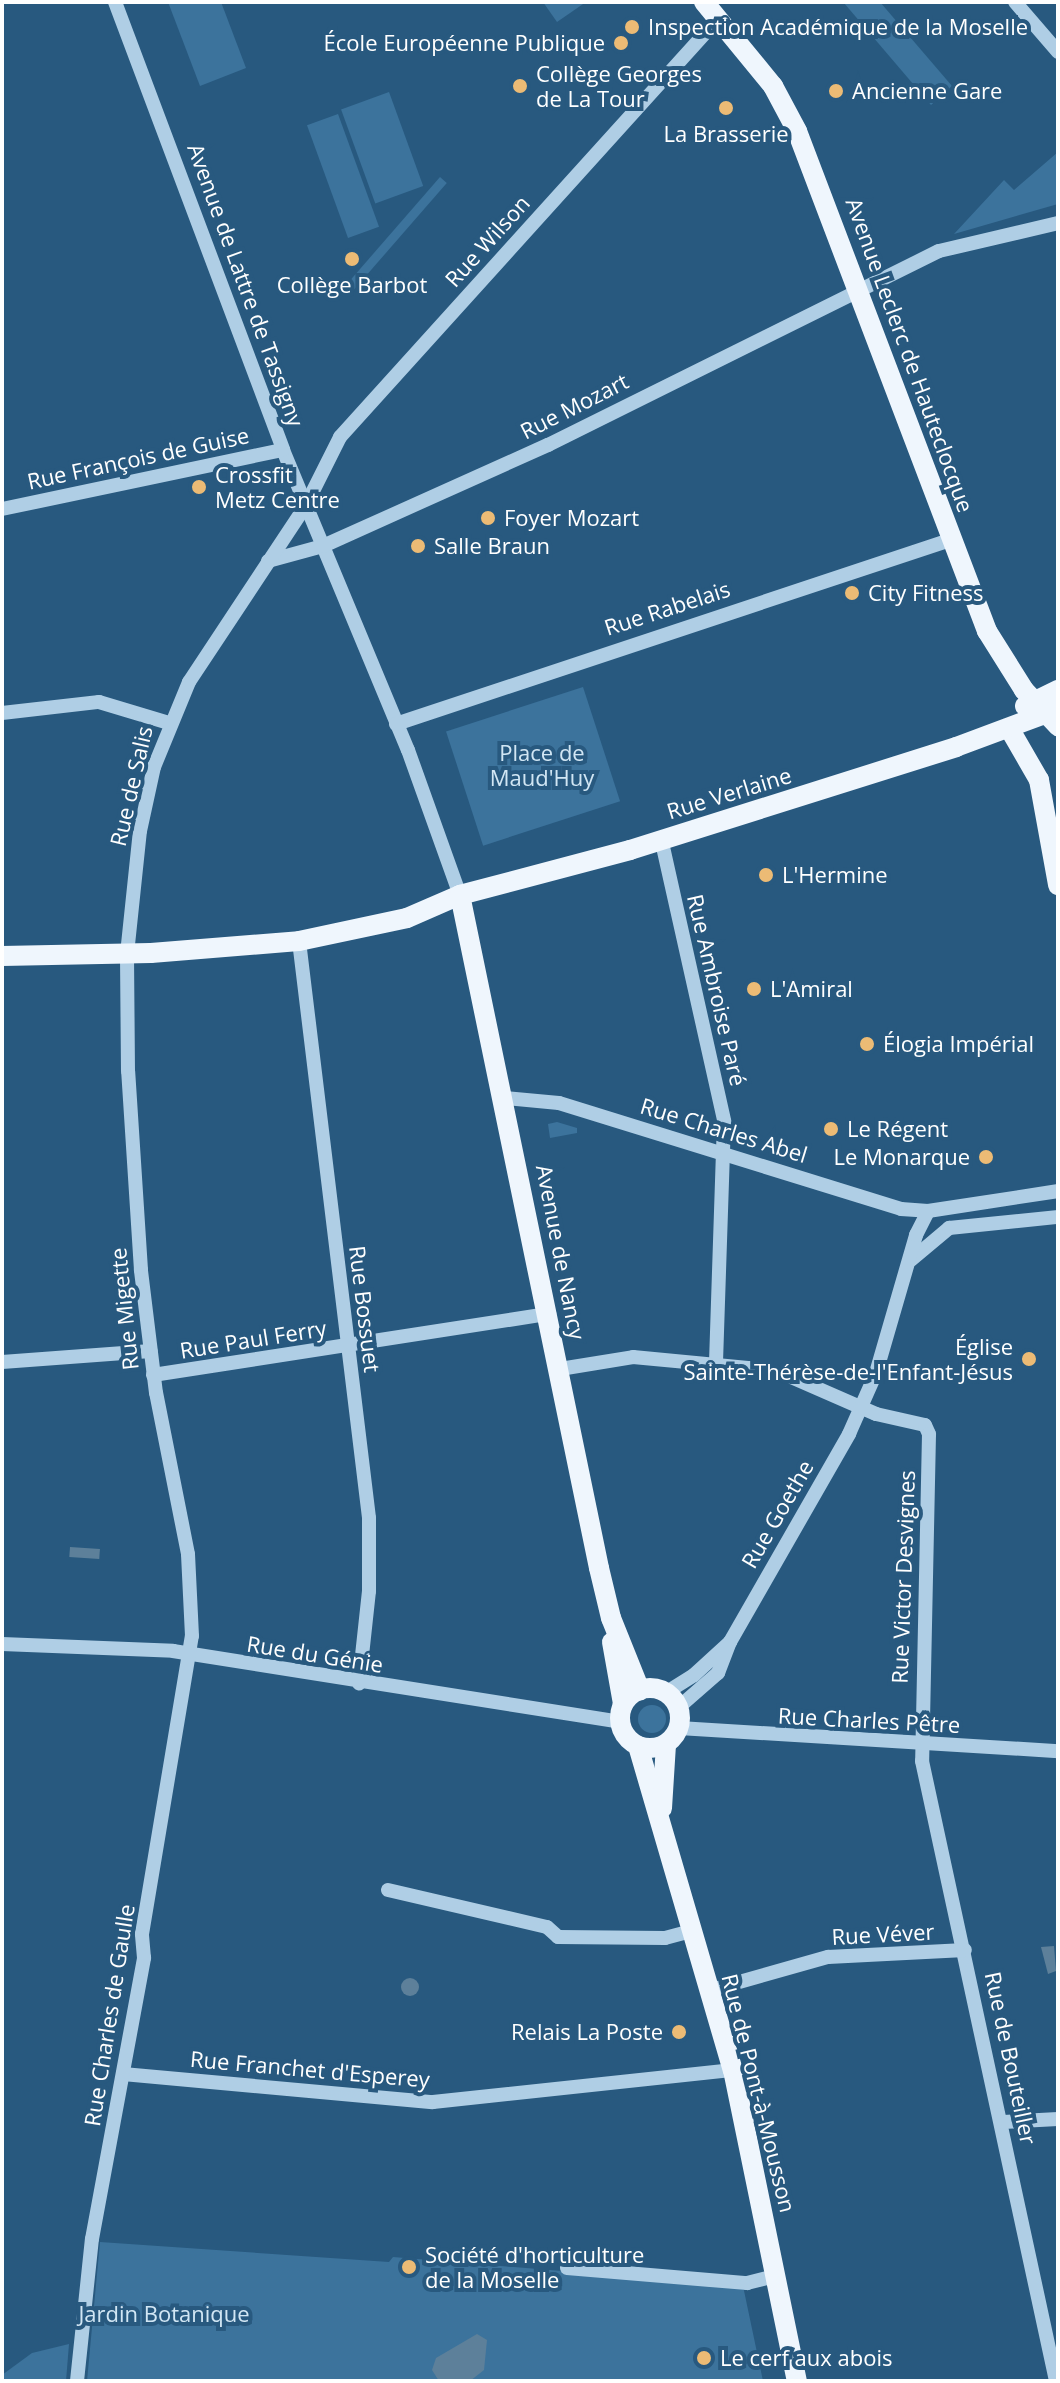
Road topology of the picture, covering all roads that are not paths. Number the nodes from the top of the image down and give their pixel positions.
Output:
1 (115, 2) edge
2 (704, 2) edge
3 (1015, 2) edge
4 (718, 19) junction
5 (1057, 50) edge
6 (1058, 223) edge
7 (859, 286) junction
8 (283, 450) junction
9 (306, 505) junction
10 (2, 509) edge
11 (953, 539) junction
12 (323, 546) junction
13 (268, 561) junction
14 (1058, 690) edge
15 (1049, 712) edge
16 (2, 713) edge
17 (169, 723) junction
18 (396, 724) junction
19 (1009, 728) junction
20 (661, 838) junction
21 (1058, 885) edge
22 (460, 895) junction
23 (299, 941) junction
24 (127, 954) junction
25 (2, 956) edge
26 (505, 1098) junction
27 (723, 1153) junction
28 (1057, 1190) edge
29 (928, 1211) junction
30 (1058, 1217) edge
31 (949, 1228) junction
32 (911, 1260) junction
33 (549, 1314) junction
34 (347, 1346) junction
35 (151, 1351) junction
36 (2, 1362) edge
37 (716, 1366) junction
38 (560, 1369) junction
39 (153, 1375) junction
40 (862, 1408) junction
41 (611, 1618) junction
42 (2, 1644) edge
43 (191, 1655) junction
44 (359, 1683) junction
45 (640, 1690) junction
46 (673, 1699) junction
47 (622, 1713) junction
48 (673, 1736) junction
49 (921, 1745) junction
50 (638, 1746) junction
51 (1058, 1751) edge
52 (662, 1820) junction
53 (388, 1890) dead end
54 (694, 1930) junction
55 (965, 1950) junction
56 (711, 1990) junction
57 (733, 2070) junction
58 (123, 2074) junction
59 (1058, 2119) edge
60 (1003, 2122) junction
61 (567, 2268) dead end
62 (776, 2276) junction
63 (77, 2381) edge
64 (797, 2381) edge
65 (1056, 2381) edge

1 - 8 street, Avenue de Lattre de Tassigny
2 - 4 main road, Avenue Leclerc de Hauteclocque
3 - 5 street
4 - 7 main road, Avenue Leclerc de Hauteclocque
4 - 9 street, Rue Wilson
6 - 7 street, Rue Mozart
7 - 11 main road, Avenue Leclerc de Hauteclocque
7 - 12 street, Rue Mozart
8 - 9 street, Avenue de Lattre de Tassigny
8 - 10 street, Rue François de Guise
9 - 12 street, Avenue de Lattre de Tassigny
9 - 13 street, Rue de Salis
11 - 15 main road, Avenue Leclerc de Hauteclocque
11 - 18 street, Rue Rabelais
12 - 13 street
12 - 18 street, Avenue de Lattre de Tassigny
13 - 17 street, Rue de Salis
14 - 15 main road
15 - 19 main road
16 - 17 street
17 - 24 street, Rue de Salis
18 - 22 street, Avenue de Lattre de Tassigny
19 - 20 main road, Rue Verlaine
19 - 21 main road
20 - 22 main road, Rue Verlaine
20 - 27 street, Rue Ambroise Paré
22 - 23 main road, Rue Verlaine
22 - 26 main road, Avenue de Nancy
23 - 24 main road, Rue Verlaine
23 - 34 street, Rue Bossuet
24 - 25 main road, Rue Verlaine
24 - 35 street, Rue Migette
26 - 27 street, Rue Charles Abel
26 - 33 main road, Avenue de Nancy
27 - 29 street, Rue Charles Abel
27 - 37 street, Rue Ambroise Paré
28 - 29 street
29 - 31 street
29 - 32 street, Rue Goethe
30 - 31 street
31 - 32 street
32 - 40 street, Rue Goethe
33 - 34 street, Rue Paul Ferry
33 - 38 main road, Avenue de Nancy
34 - 39 street, Rue Paul Ferry
34 - 44 street, Rue Bossuet
35 - 36 street, Rue Paul Ferry
35 - 39 street, Rue Migette
37 - 38 street
37 - 40 street
38 - 41 main road, Avenue de Nancy
39 - 43 street, Rue Migette
40 - 46 street, Rue Goethe
40 - 49 street, Rue Victor Desvignes
41 - 45 main road, Avenue de Nancy
41 - 47 main road, Avenue de Nancy
42 - 43 street, Rue du Génie
43 - 44 street, Rue du Génie
43 - 58 street, Rue Charles de Gaulle
44 - 47 street, Rue du Génie
45 - 46 main road
45 - 47 main road
46 - 48 main road
47 - 50 main road
48 - 49 street, Rue Charles Pêtre
48 - 50 main road
48 - 52 main road, Rue de Pont-à-Mousson
49 - 51 street, Rue Charles Pêtre
49 - 55 street, Rue de Bouteiller
50 - 52 main road, Rue de Pont-à-Mousson
52 - 54 main road, Rue de Pont-à-Mousson
53 - 54 street
54 - 56 main road, Rue de Pont-à-Mousson
55 - 56 street, Rue Véver
55 - 60 street, Rue de Bouteiller
56 - 57 main road, Rue de Pont-à-Mousson
57 - 58 street, Rue Franchet d'Esperey
57 - 62 main road, Rue de Pont-à-Mousson
58 - 63 street, Rue Charles de Gaulle
59 - 60 street
60 - 65 street, Rue de Bouteiller
61 - 62 street
62 - 64 main road, Rue de Pont-à-Mousson

